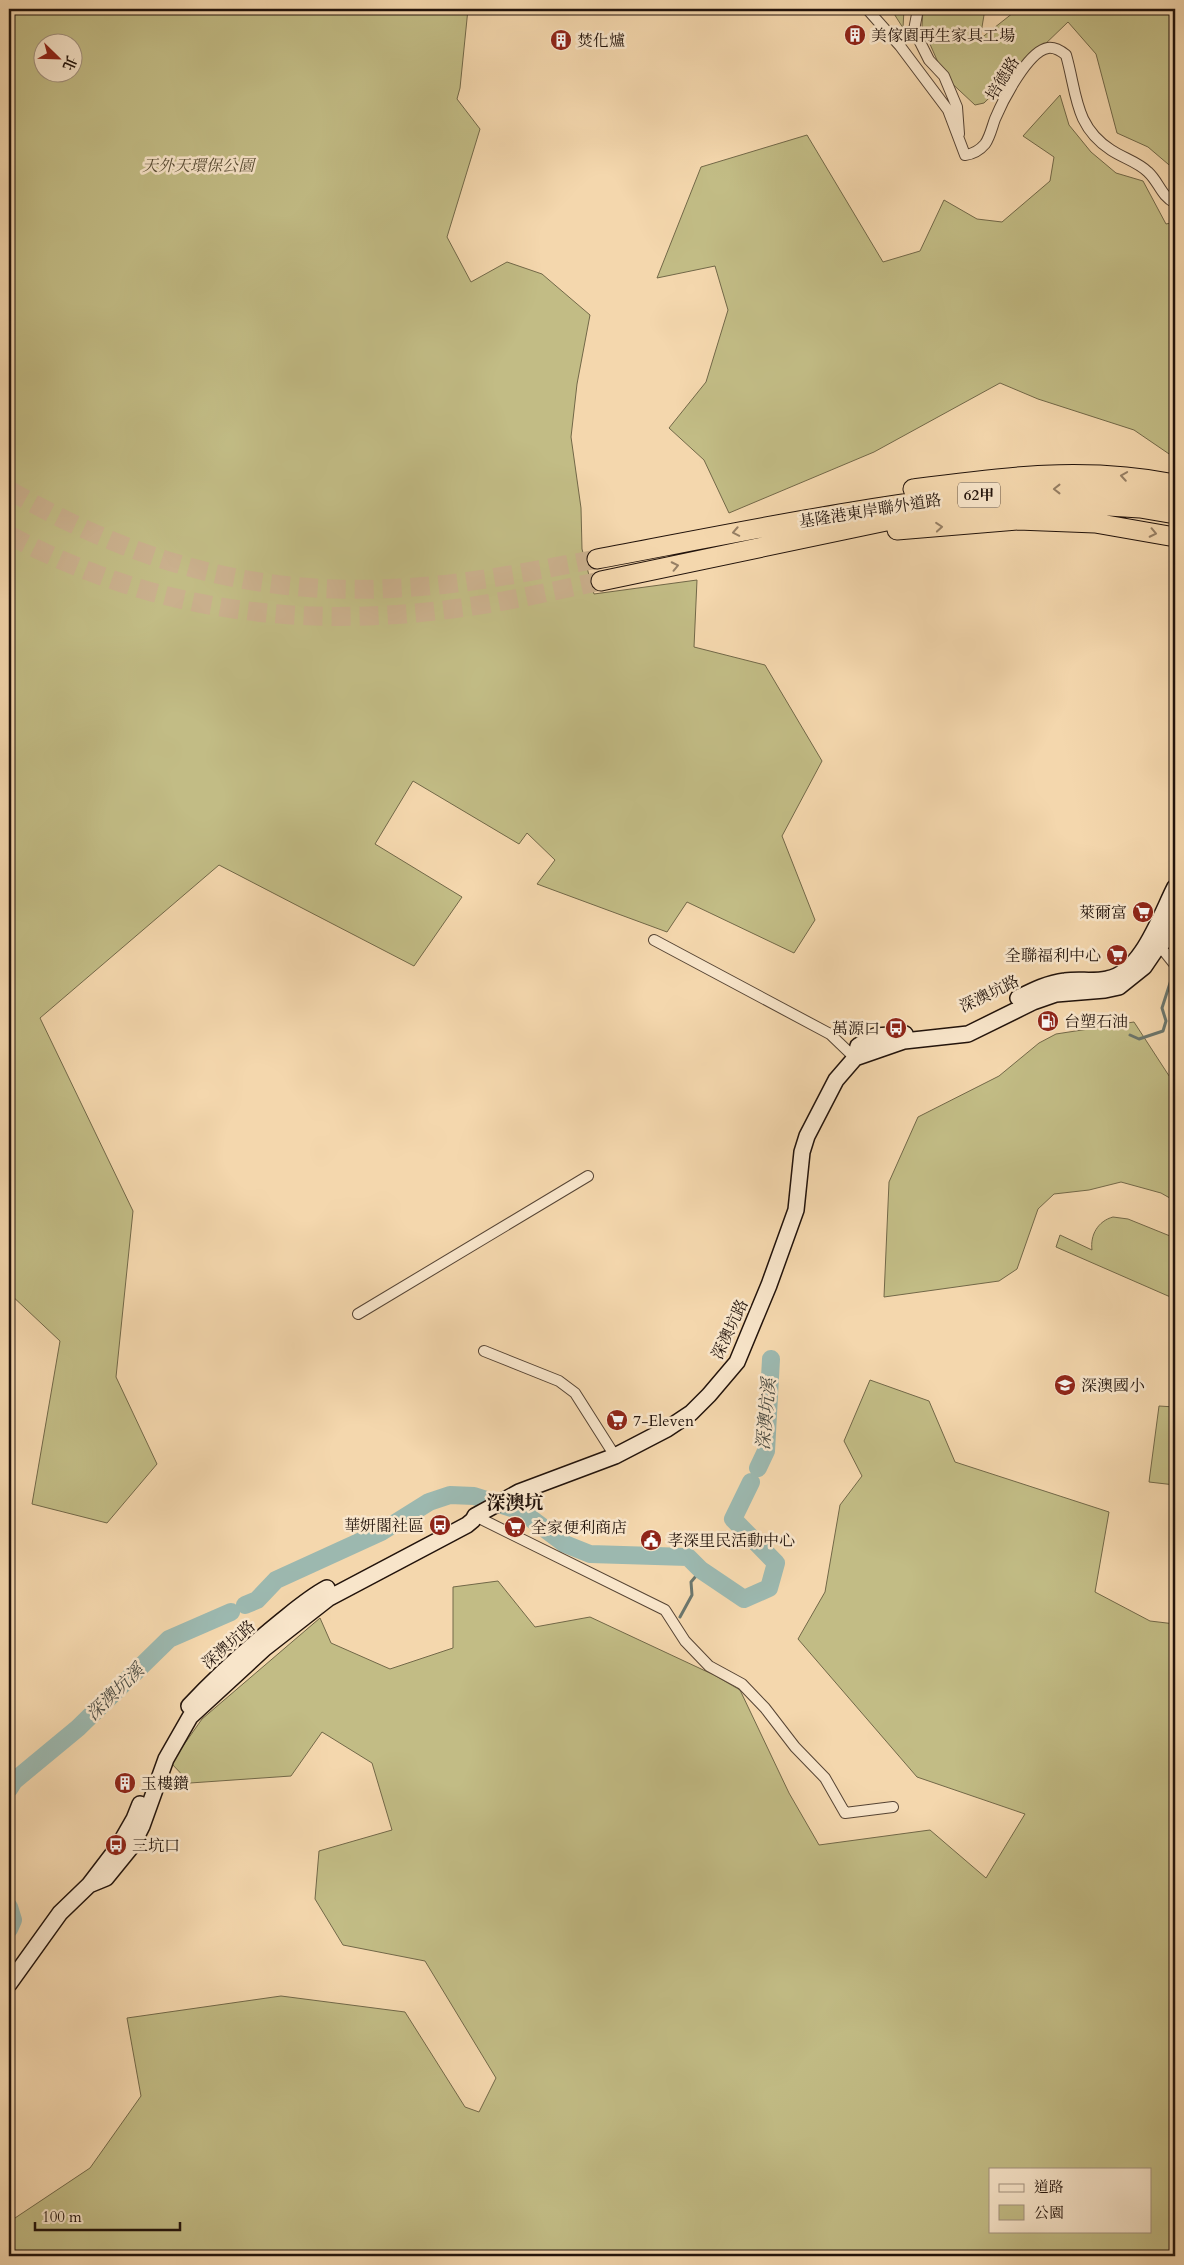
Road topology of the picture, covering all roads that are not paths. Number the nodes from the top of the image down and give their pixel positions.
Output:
1 (867, 9) edge
2 (918, 9) edge
3 (959, 140) junction
4 (1175, 203) edge
5 (1175, 488) edge
6 (1175, 514) edge
7 (838, 532) junction
8 (1175, 538) edge
9 (597, 559) tunnel mouth
10 (601, 582) tunnel mouth
11 (1175, 887) edge
12 (1175, 911) edge
13 (1175, 934) edge
14 (654, 940) dead end
15 (1154, 942) junction
16 (1175, 965) edge
17 (855, 1058) junction
18 (588, 1176) dead end
19 (358, 1314) dead end
20 (484, 1351) dead end
21 (615, 1456) junction
22 (479, 1514) junction
23 (893, 1807) dead end
24 (9, 1984) edge

1 - 3 street, 培德路
2 - 3 street
3 - 4 street, 培德路
5 -> 9 highway, 基隆港東岸聯外道路 / 62甲
6 - 7 highway, 基隆港東岸聯外道路 / 62甲
7 -> 8 highway
10 -> 7 highway, 基隆港東岸聯外道路 / 62甲
11 - 15 main road
12 - 15 main road
13 - 15 main road, 深澳坑路
14 - 17 street
15 - 16 street
15 - 17 main road, 深澳坑路
17 - 21 main road, 深澳坑路
18 - 19 street
20 - 21 street
21 - 22 main road, 深澳坑路
22 - 23 street
22 - 24 main road, 深澳坑路

